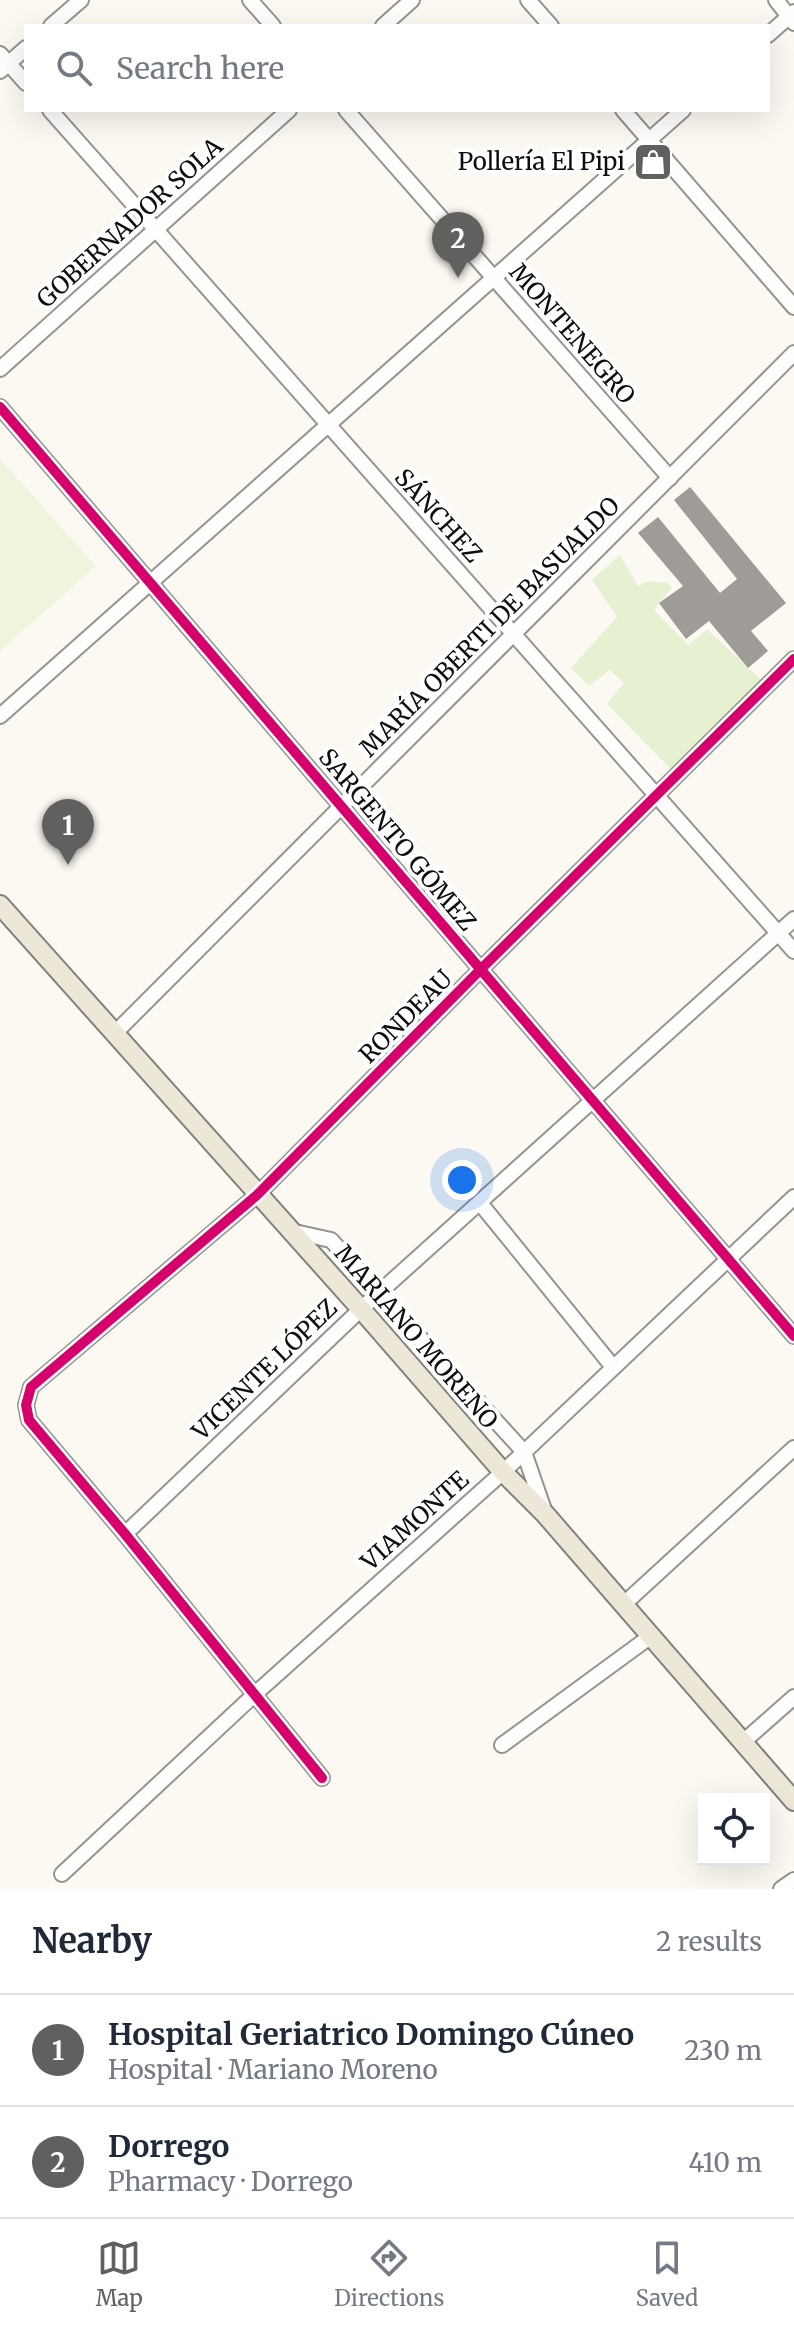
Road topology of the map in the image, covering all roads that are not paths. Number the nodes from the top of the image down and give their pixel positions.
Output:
1 (81, 0) edge
2 (250, 0) edge
3 (412, 0) edge
4 (528, 0) edge
5 (776, 0) edge
6 (792, 17) edge
7 (53, 24) edge
8 (271, 24) edge
9 (385, 24) edge
10 (549, 24) edge
11 (770, 34) edge
12 (24, 49) edge
13 (3, 63) edge
14 (24, 81) edge
15 (52, 112) edge
16 (287, 112) edge
17 (348, 112) edge
18 (625, 112) edge
19 (681, 112) edge
20 (650, 140) junction
21 (156, 230) junction
22 (494, 278) junction
23 (794, 307) edge
24 (794, 353) edge
25 (0, 369) edge
26 (0, 407) edge
27 (328, 425) junction
28 (670, 478) junction
29 (151, 583) junction
30 (514, 634) junction
31 (794, 659) edge
32 (0, 716) edge
33 (657, 795) junction
34 (342, 806) junction
35 (0, 905) edge
36 (794, 919) edge
37 (779, 933) junction
38 (794, 951) edge
39 (481, 969) junction
40 (114, 1034) junction
41 (594, 1101) junction
42 (257, 1195) junction
43 (794, 1197) edge
44 (480, 1203) junction
45 (290, 1231) junction
46 (728, 1259) junction
47 (379, 1293) junction
48 (361, 1309) junction
49 (794, 1336) edge
50 (613, 1367) junction
51 (794, 1448) edge
52 (524, 1452) junction
53 (503, 1472) junction
54 (545, 1514) junction
55 (125, 1534) junction
56 (624, 1604) junction
57 (651, 1636) junction
58 (255, 1694) junction
59 (794, 1697) edge
60 (743, 1742) junction
61 (502, 1745) dead end
62 (322, 1778) dead end
63 (794, 1801) edge
64 (62, 1874) dead end
65 (794, 1880) edge
66 (781, 1889) edge

1 - 7 street
2 - 8 street
3 - 9 street
4 - 10 street
5 - 6 street
6 - 11 street
12 - 13 street
13 - 14 street
15 - 21 street, SÁNCHEZ
16 - 21 street, GOBERNADOR SOLA
17 - 22 street, MONTENEGRO
18 - 20 street
19 - 20 street
20 - 22 street
20 - 23 street
21 - 25 street, GOBERNADOR SOLA
21 - 27 street, SÁNCHEZ
22 - 27 street
22 - 28 street, MONTENEGRO
24 - 28 street, MARÍA OBERTI DE BASUALDO
26 - 29 street, SARGENTO GÓMEZ
27 - 29 street
27 - 30 street, SÁNCHEZ
28 - 30 street, MARÍA OBERTI DE BASUALDO
29 - 32 street
29 - 34 street, SARGENTO GÓMEZ
30 - 33 street, SÁNCHEZ
30 - 34 street, MARÍA OBERTI DE BASUALDO
31 - 33 street, RONDEAU
33 - 37 street, SÁNCHEZ
33 - 39 street, RONDEAU
34 - 39 street, SARGENTO GÓMEZ
34 - 40 street, MARÍA OBERTI DE BASUALDO
35 - 40 main road, MARIANO MORENO
36 - 37 street, VICENTE LÓPEZ
37 - 38 street, SÁNCHEZ
37 - 41 street, VICENTE LÓPEZ
39 - 41 street, SARGENTO GÓMEZ
39 - 42 street, RONDEAU
40 - 42 main road, MARIANO MORENO
41 - 44 street, VICENTE LÓPEZ
41 - 46 street, SARGENTO GÓMEZ
42 - 45 main road, MARIANO MORENO
42 - 55 street, RONDEAU
43 - 46 street, VIAMONTE
44 - 47 street, VICENTE LÓPEZ
44 - 50 street
45 - 47 street
45 - 48 main road, MARIANO MORENO
46 - 49 street, SARGENTO GÓMEZ
46 - 50 street, VIAMONTE
47 - 48 street, VICENTE LÓPEZ
47 - 52 street
48 - 53 main road, MARIANO MORENO
48 - 55 street, VICENTE LÓPEZ
50 - 52 street, VIAMONTE
51 - 56 street
52 - 53 street, VIAMONTE
52 - 54 street
53 - 54 main road, MARIANO MORENO
53 - 58 street, VIAMONTE
54 - 56 main road, MARIANO MORENO
55 - 58 street
56 - 57 main road, MARIANO MORENO
57 - 60 main road, MARIANO MORENO
57 - 61 street
58 - 62 street
58 - 64 street, VIAMONTE
59 - 60 street
60 - 63 main road, MARIANO MORENO
65 - 66 street

